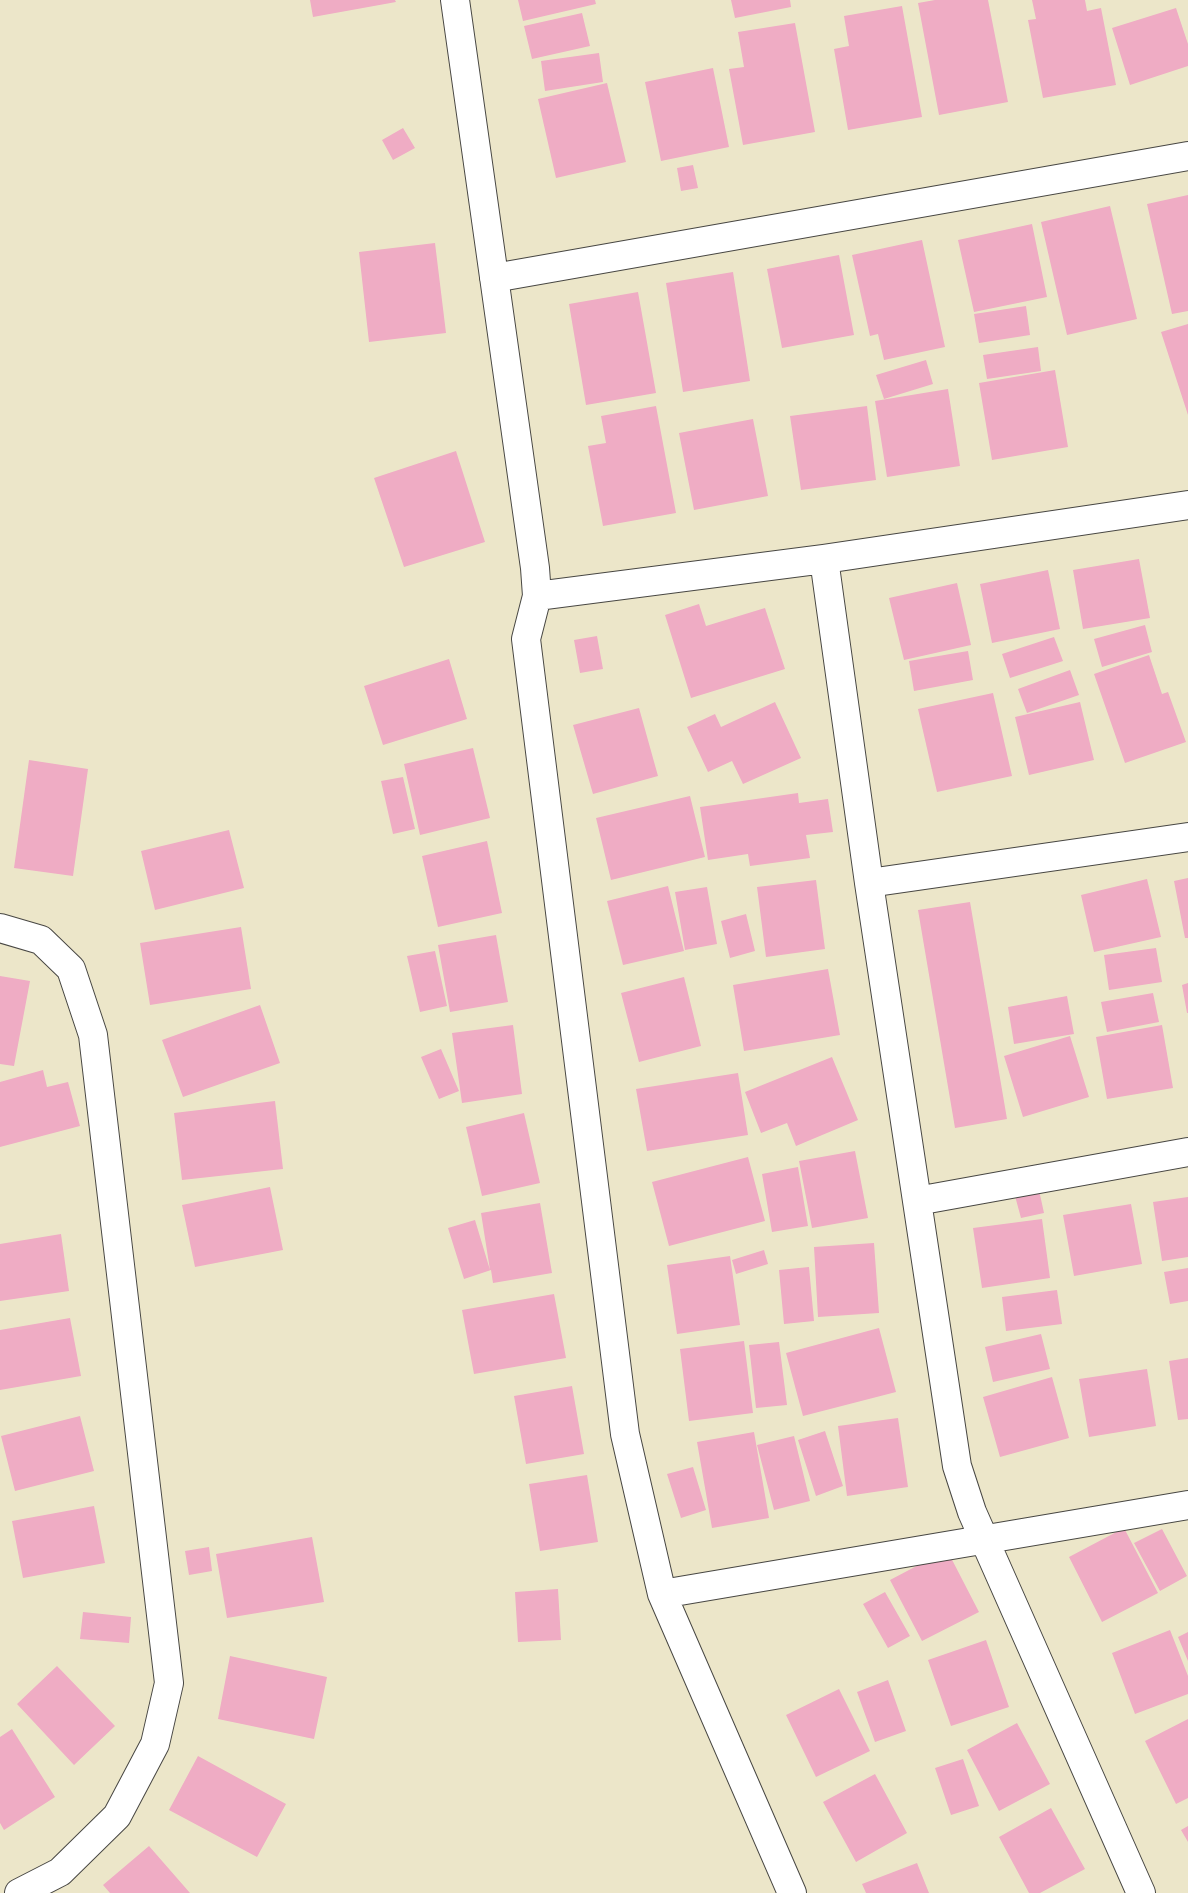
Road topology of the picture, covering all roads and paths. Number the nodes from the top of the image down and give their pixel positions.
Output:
1 (455, 0) edge
2 (1188, 156) edge
3 (494, 278) junction
4 (1188, 505) edge
5 (824, 559) junction
6 (537, 596) junction
7 (1188, 837) edge
8 (869, 883) junction
9 (0, 928) edge
10 (1188, 1152) edge
11 (917, 1201) junction
12 (1188, 1505) edge
13 (984, 1539) junction
14 (662, 1594) junction
15 (19, 1893) edge
16 (792, 1893) edge
17 (1141, 1893) edge

1 - 3 street
2 - 3 street
3 - 6 street
4 - 5 street
5 - 6 street
5 - 8 street
6 - 14 street
7 - 8 street
8 - 11 street
9 - 15 street
10 - 11 street
11 - 13 street
12 - 13 street
13 - 14 street
13 - 17 street
14 - 16 street

